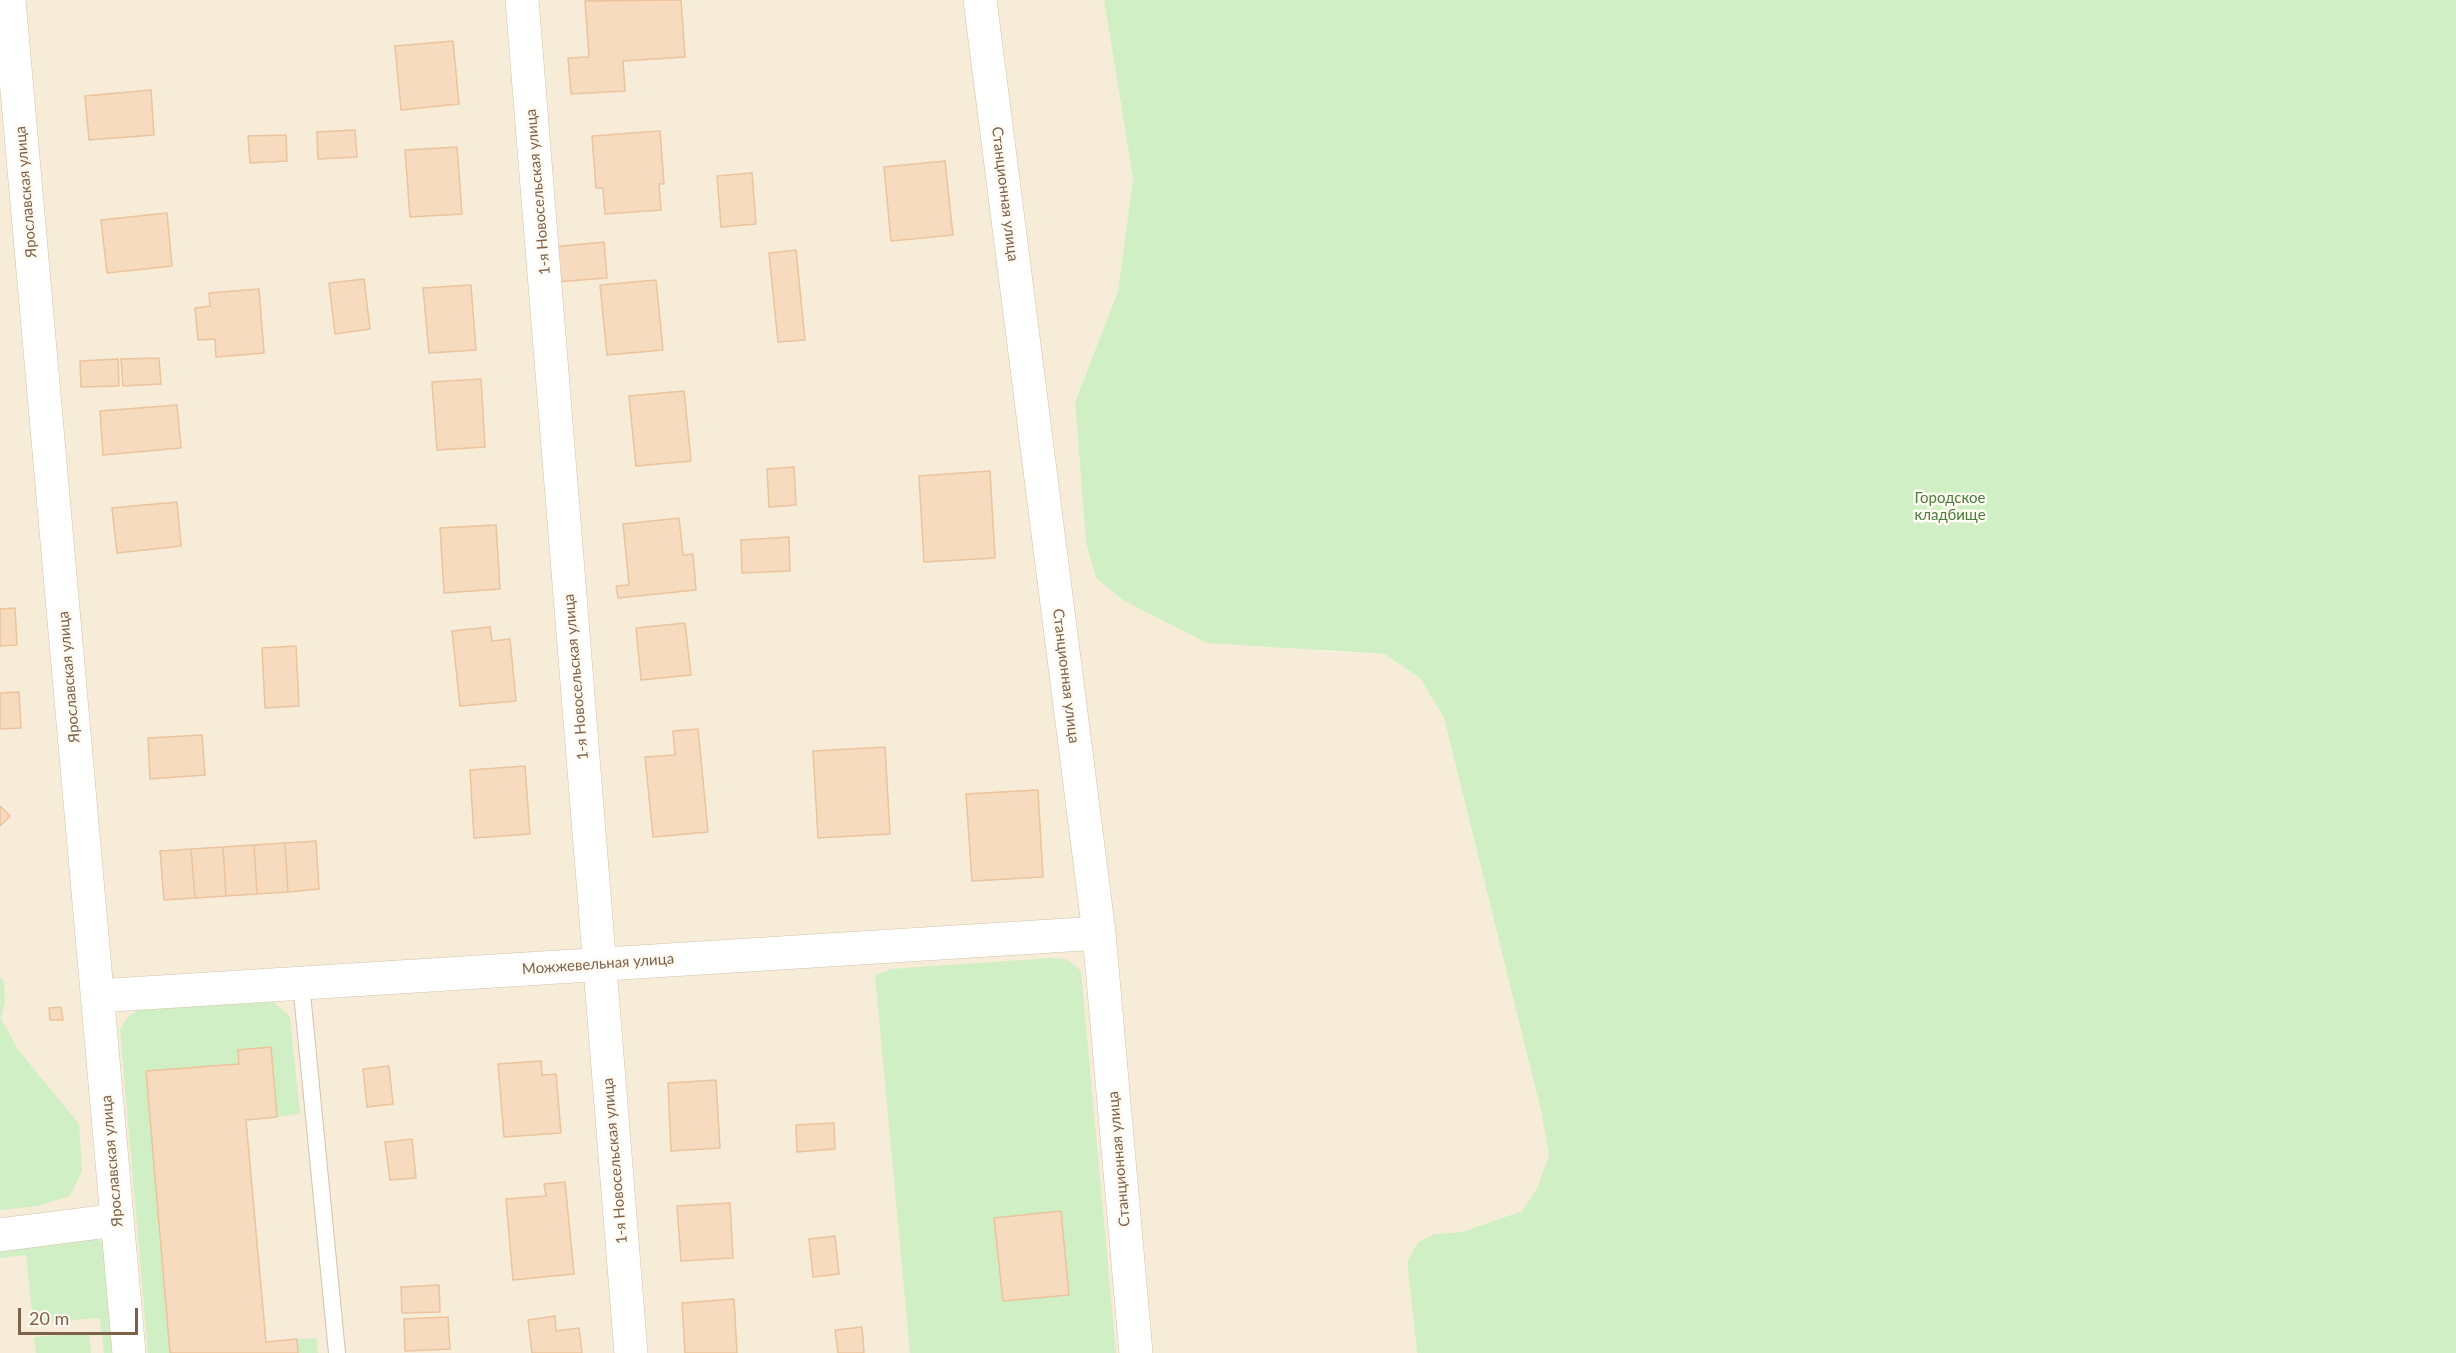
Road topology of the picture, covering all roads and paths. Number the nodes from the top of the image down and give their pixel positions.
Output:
1 (9, 0) edge
2 (522, 0) edge
3 (980, 0) edge
4 (1099, 933) junction
5 (599, 964) junction
6 (301, 983) junction
7 (97, 996) junction
8 (117, 1220) junction
9 (0, 1235) edge
10 (129, 1353) edge
11 (337, 1353) edge
12 (631, 1353) edge
13 (1136, 1353) edge

1 - 7 street, Ярославская улица
2 - 5 street, 1-я Новосельская улица
3 - 4 street, Станционная улица
4 - 5 street, Можжевельная улица
4 - 13 street, Станционная улица
5 - 6 street, Можжевельная улица
5 - 12 street, 1-я Новосельская улица
6 - 7 street, Можжевельная улица
6 - 11 lane
7 - 8 street, Ярославская улица
8 - 9 street
8 - 10 street, Ярославская улица

